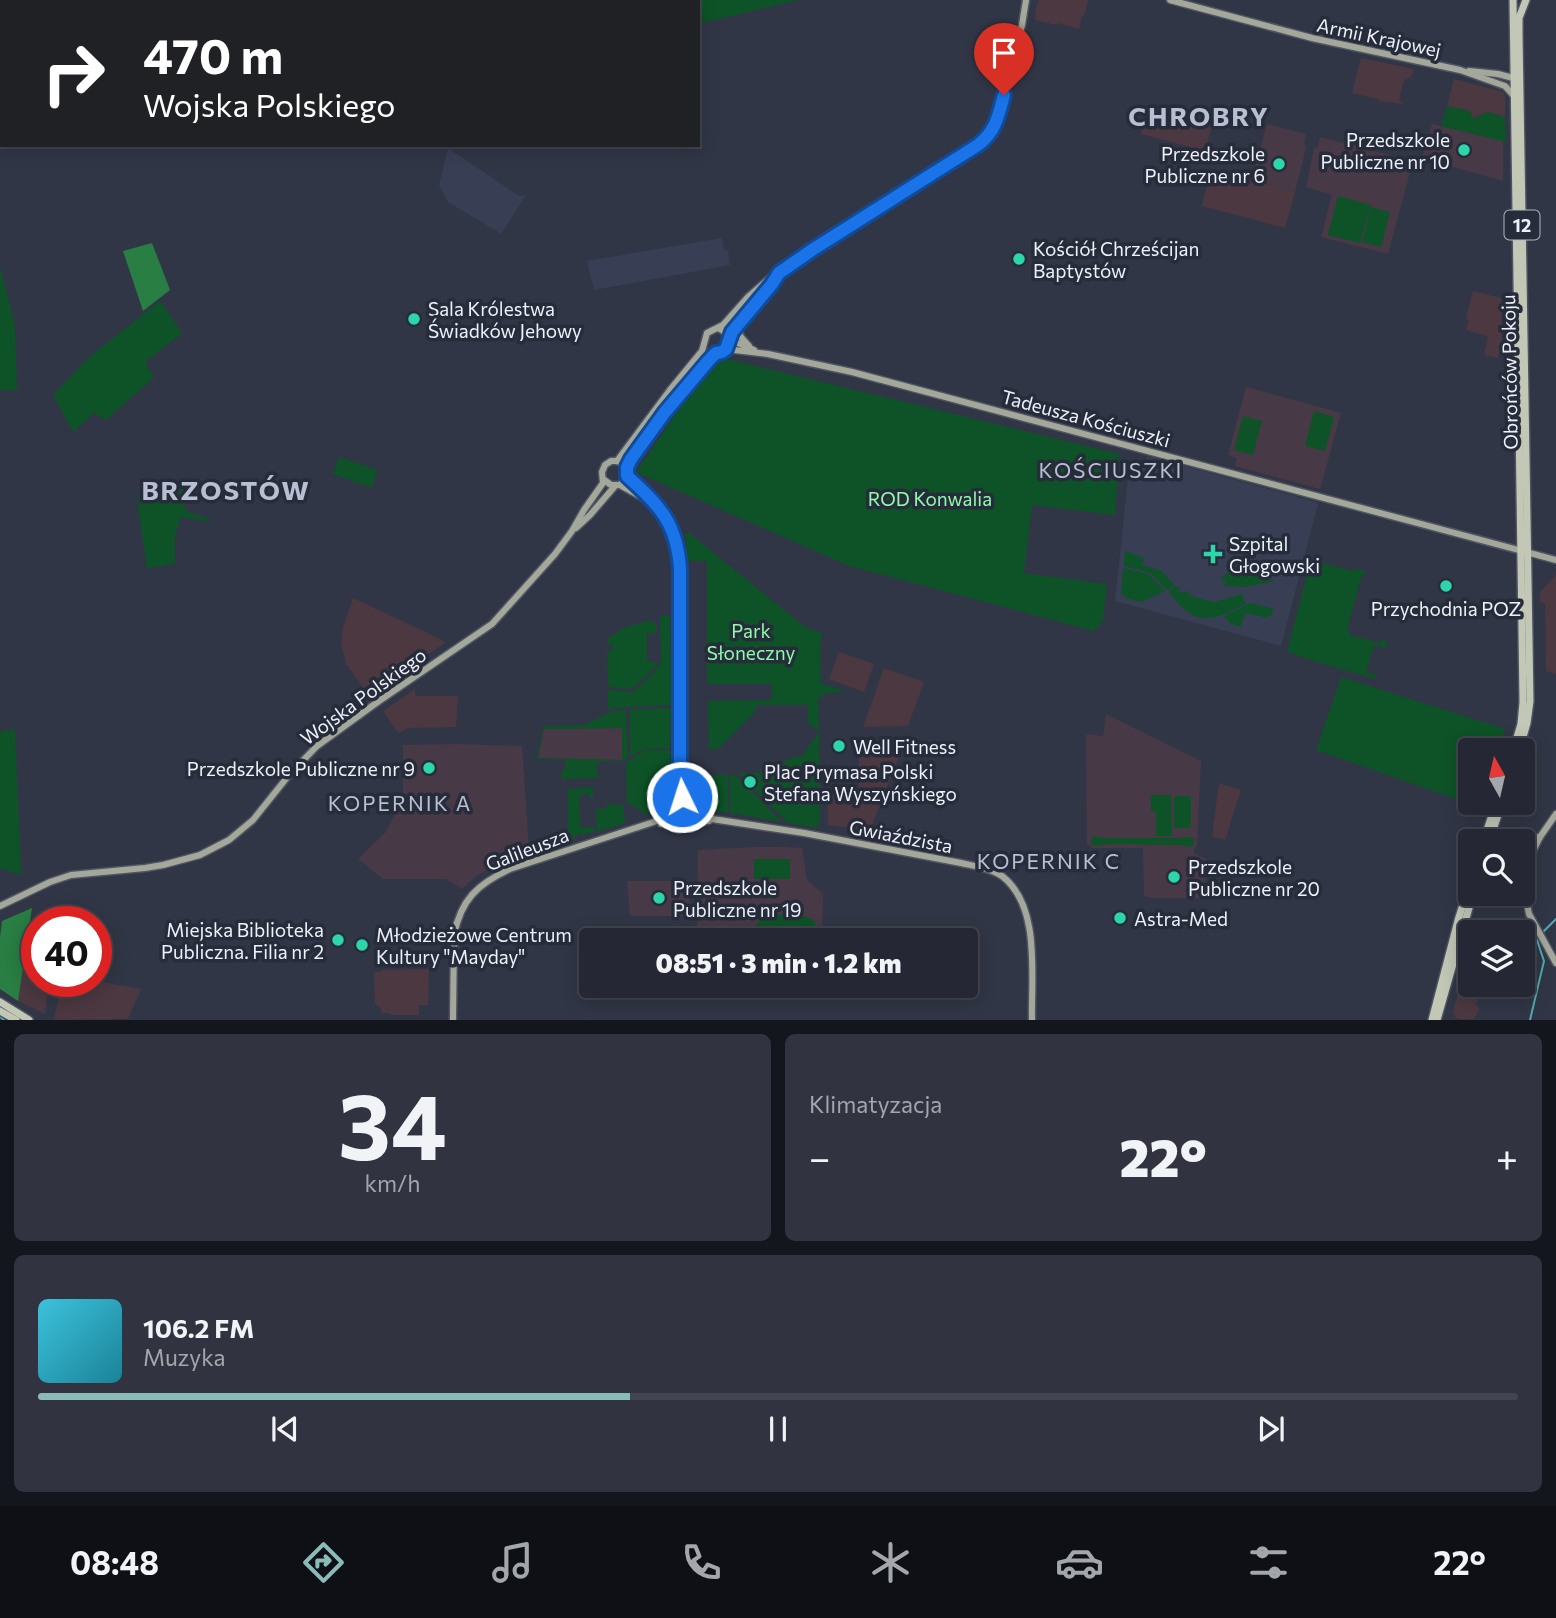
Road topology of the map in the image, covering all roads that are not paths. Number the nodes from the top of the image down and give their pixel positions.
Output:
1 (1029, 0) edge
2 (1170, 0) edge
3 (1513, 0) edge
4 (1526, 0) edge
5 (1514, 62) junction
6 (1460, 70) junction
7 (1498, 74) junction
8 (1516, 80) junction
9 (1498, 82) junction
10 (1514, 96) junction
11 (779, 273) junction
12 (739, 323) junction
13 (718, 328) junction
14 (729, 338) junction
15 (705, 345) junction
16 (726, 349) junction
17 (753, 350) junction
18 (716, 353) junction
19 (762, 353) junction
20 (617, 461) junction
21 (627, 473) junction
22 (603, 479) junction
23 (618, 485) junction
24 (654, 503) junction
25 (572, 531) junction
26 (1524, 551) junction
27 (1556, 560) edge
28 (1521, 738) edge
29 (679, 779) junction
30 (1556, 814) edge
31 (680, 816) junction
32 (713, 818) junction
33 (727, 821) junction
34 (651, 823) junction
35 (642, 827) junction
36 (1535, 840) edge
37 (1538, 841) junction
38 (1535, 843) edge
39 (0, 906) edge
40 (1463, 906) edge
41 (1469, 906) edge
42 (1556, 963) edge
43 (0, 1002) edge
44 (0, 1011) edge
45 (16, 1020) edge
46 (29, 1020) edge
47 (453, 1020) edge
48 (1032, 1020) edge
49 (1434, 1020) edge

1 - 11 street
2 - 6 street, Armii Krajowej
3 - 5 main road, Obrońców Pokoju / 12
4 - 8 main road, Obrońców Pokoju / 12
5 - 7 street
5 - 8 main road, Obrońców Pokoju / 12
6 - 7 street, Armii Krajowej
6 - 9 street, Armii Krajowej
7 - 8 street, Armii Krajowej
8 - 9 street, Armii Krajowej
8 - 10 main road, Obrońców Pokoju / 12
8 - 26 main road, Obrońców Pokoju / 12
9 - 10 street, Armii Krajowej
10 - 26 main road, Obrońców Pokoju / 12
11 - 12 street
11 - 13 street
12 - 14 street
12 - 17 street
13 - 14 street
13 - 15 street
14 - 16 street
14 - 17 street, Tadeusza Kościuszki
15 - 18 street
15 - 20 street
16 - 18 street
16 - 19 street, Tadeusza Kościuszki
17 - 19 street, Tadeusza Kościuszki
18 - 21 street
19 - 26 street, Tadeusza Kościuszki
20 - 21 street
20 - 22 street
21 - 23 street
21 - 24 street
22 - 23 street
22 - 25 street, Wojska Polskiego
23 - 24 street
23 - 25 street, Wojska Polskiego
24 - 29 street
25 - 39 street, Wojska Polskiego
26 - 27 street, Tadeusza Kościuszki
26 - 28 main road, Obrońców Pokoju / 12
29 - 31 street
29 - 32 street
29 - 34 street
30 - 37 street
31 - 32 street, Gwiaździsta
31 - 33 street, Gwiaździsta
31 - 34 street, Galileusza
31 - 35 street, Galileusza
32 - 33 street, Gwiaździsta
33 - 48 street, Gwiaździsta
34 - 35 street, Galileusza
35 - 47 street, Galileusza
36 - 37 street
37 - 38 street
37 - 42 street
40 - 49 main road
41 - 49 main road
43 - 46 main road
44 - 45 main road

